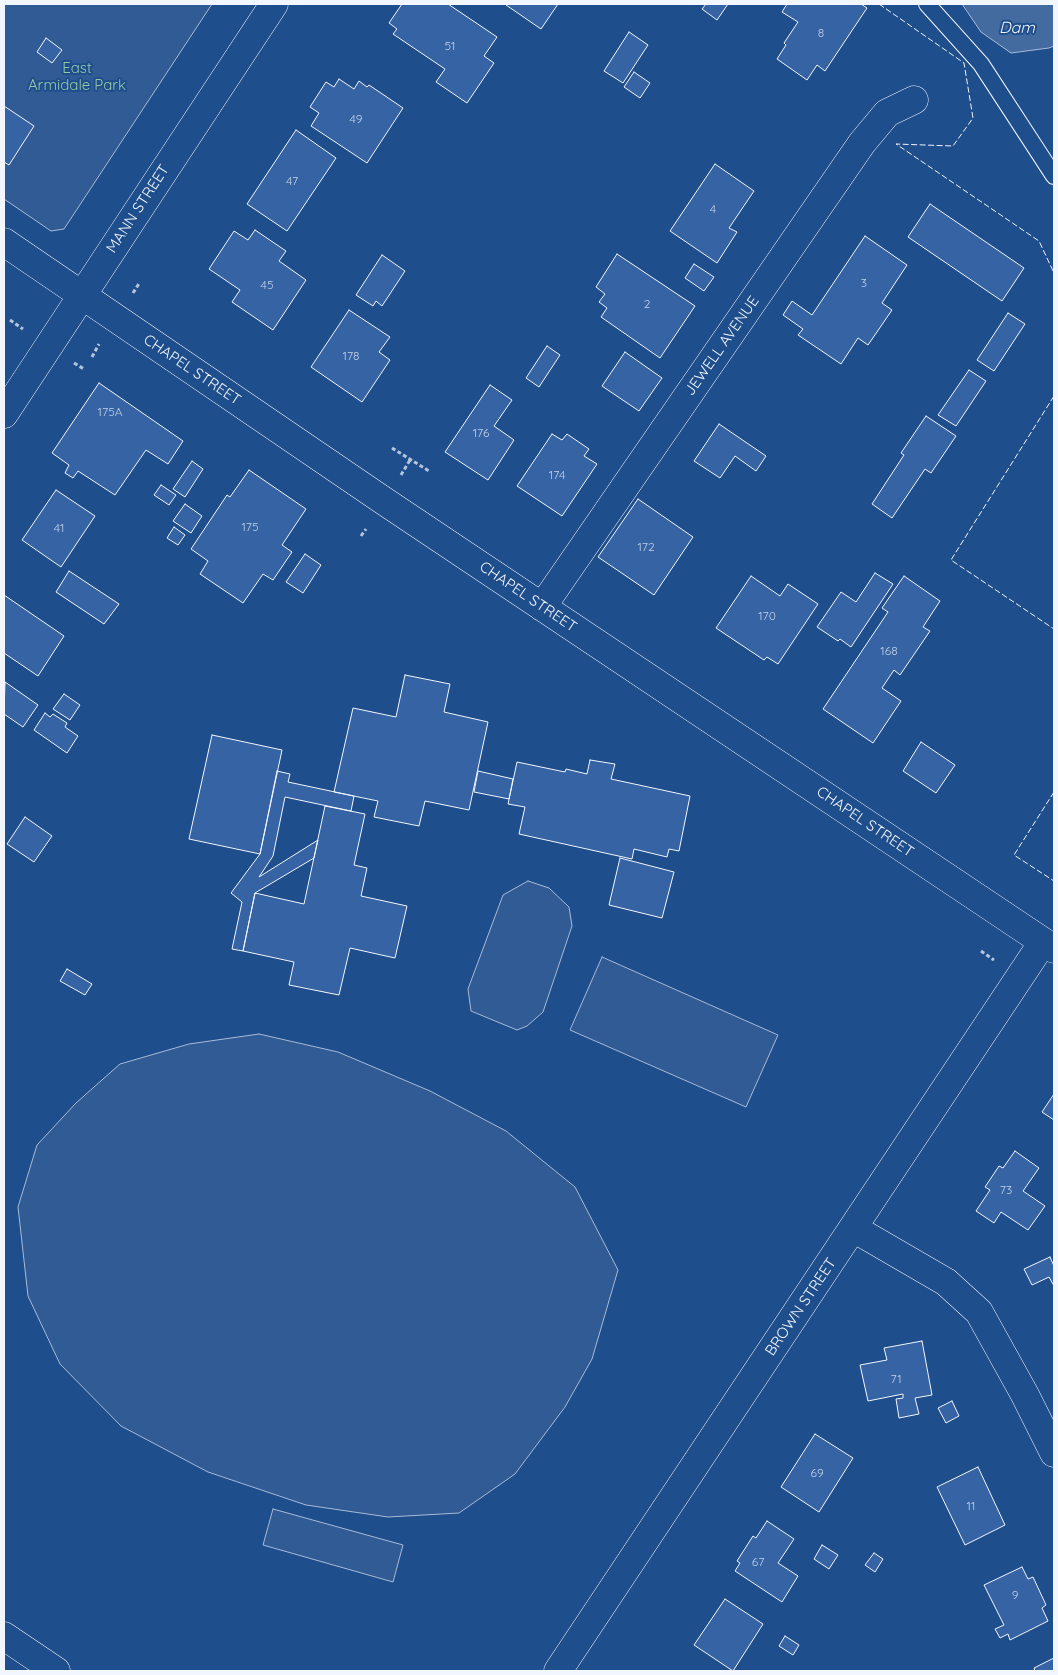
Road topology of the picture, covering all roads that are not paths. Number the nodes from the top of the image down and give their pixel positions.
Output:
1 (274, 4) edge
2 (927, 4) edge
3 (914, 100) dead end
4 (1054, 176) edge
5 (4, 242) edge
6 (82, 295) junction
7 (4, 414) edge
8 (542, 607) junction
9 (1051, 939) edge
10 (853, 1228) junction
11 (1054, 1453) edge
12 (4, 1636) edge
13 (56, 1671) edge
14 (558, 1671) edge

1 - 6 street, MANN STREET
2 - 4 lane
3 - 8 street, JEWELL AVENUE
5 - 6 street, CHAPEL STREET
6 - 7 street, MANN STREET
6 - 8 street, CHAPEL STREET
8 - 9 street, CHAPEL STREET
9 - 10 street, BROWN STREET
10 - 11 street
10 - 14 street, BROWN STREET
12 - 13 street

